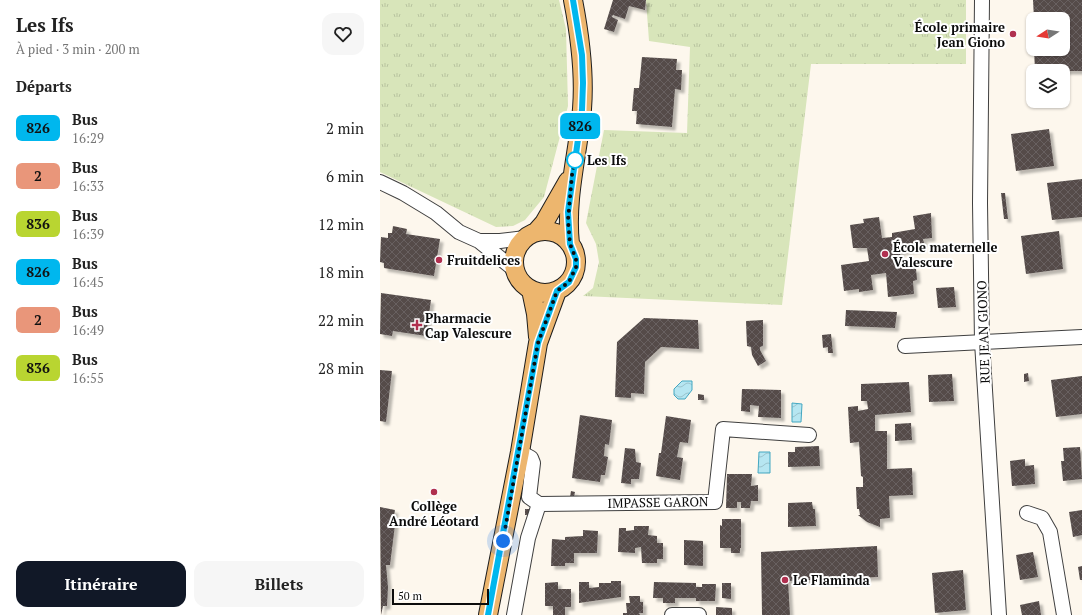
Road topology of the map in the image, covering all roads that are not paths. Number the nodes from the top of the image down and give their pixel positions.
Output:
1 (573, 0) edge
2 (982, 0) edge
3 (572, 175) junction
4 (380, 182) edge
5 (530, 235) junction
6 (479, 241) junction
7 (570, 244) junction
8 (515, 270) junction
9 (531, 290) junction
10 (557, 291) junction
11 (1082, 337) edge
12 (982, 342) junction
13 (538, 343) junction
14 (906, 346) dead end
15 (809, 435) dead end
16 (520, 452) junction
17 (539, 504) junction
18 (1026, 513) dead end
19 (488, 615) edge
20 (514, 615) edge
21 (672, 615) edge
22 (699, 615) edge
23 (999, 615) edge
24 (1064, 615) edge

1 - 3 main road
2 - 12 street, RUE JEAN GIONO
3 - 5 main road
3 - 7 main road
4 - 6 street
5 - 6 street
5 - 7 main road
5 - 8 main road
6 - 8 street
7 - 10 main road
8 - 9 main road
9 - 10 main road
9 - 13 main road
10 - 13 main road
11 - 12 street
12 - 14 street
12 - 23 street, RUE JEAN GIONO
13 - 16 main road
15 - 17 street, IMPASSE GARON
16 - 17 street
16 - 19 main road
17 - 20 street
18 - 24 street
21 - 22 street

